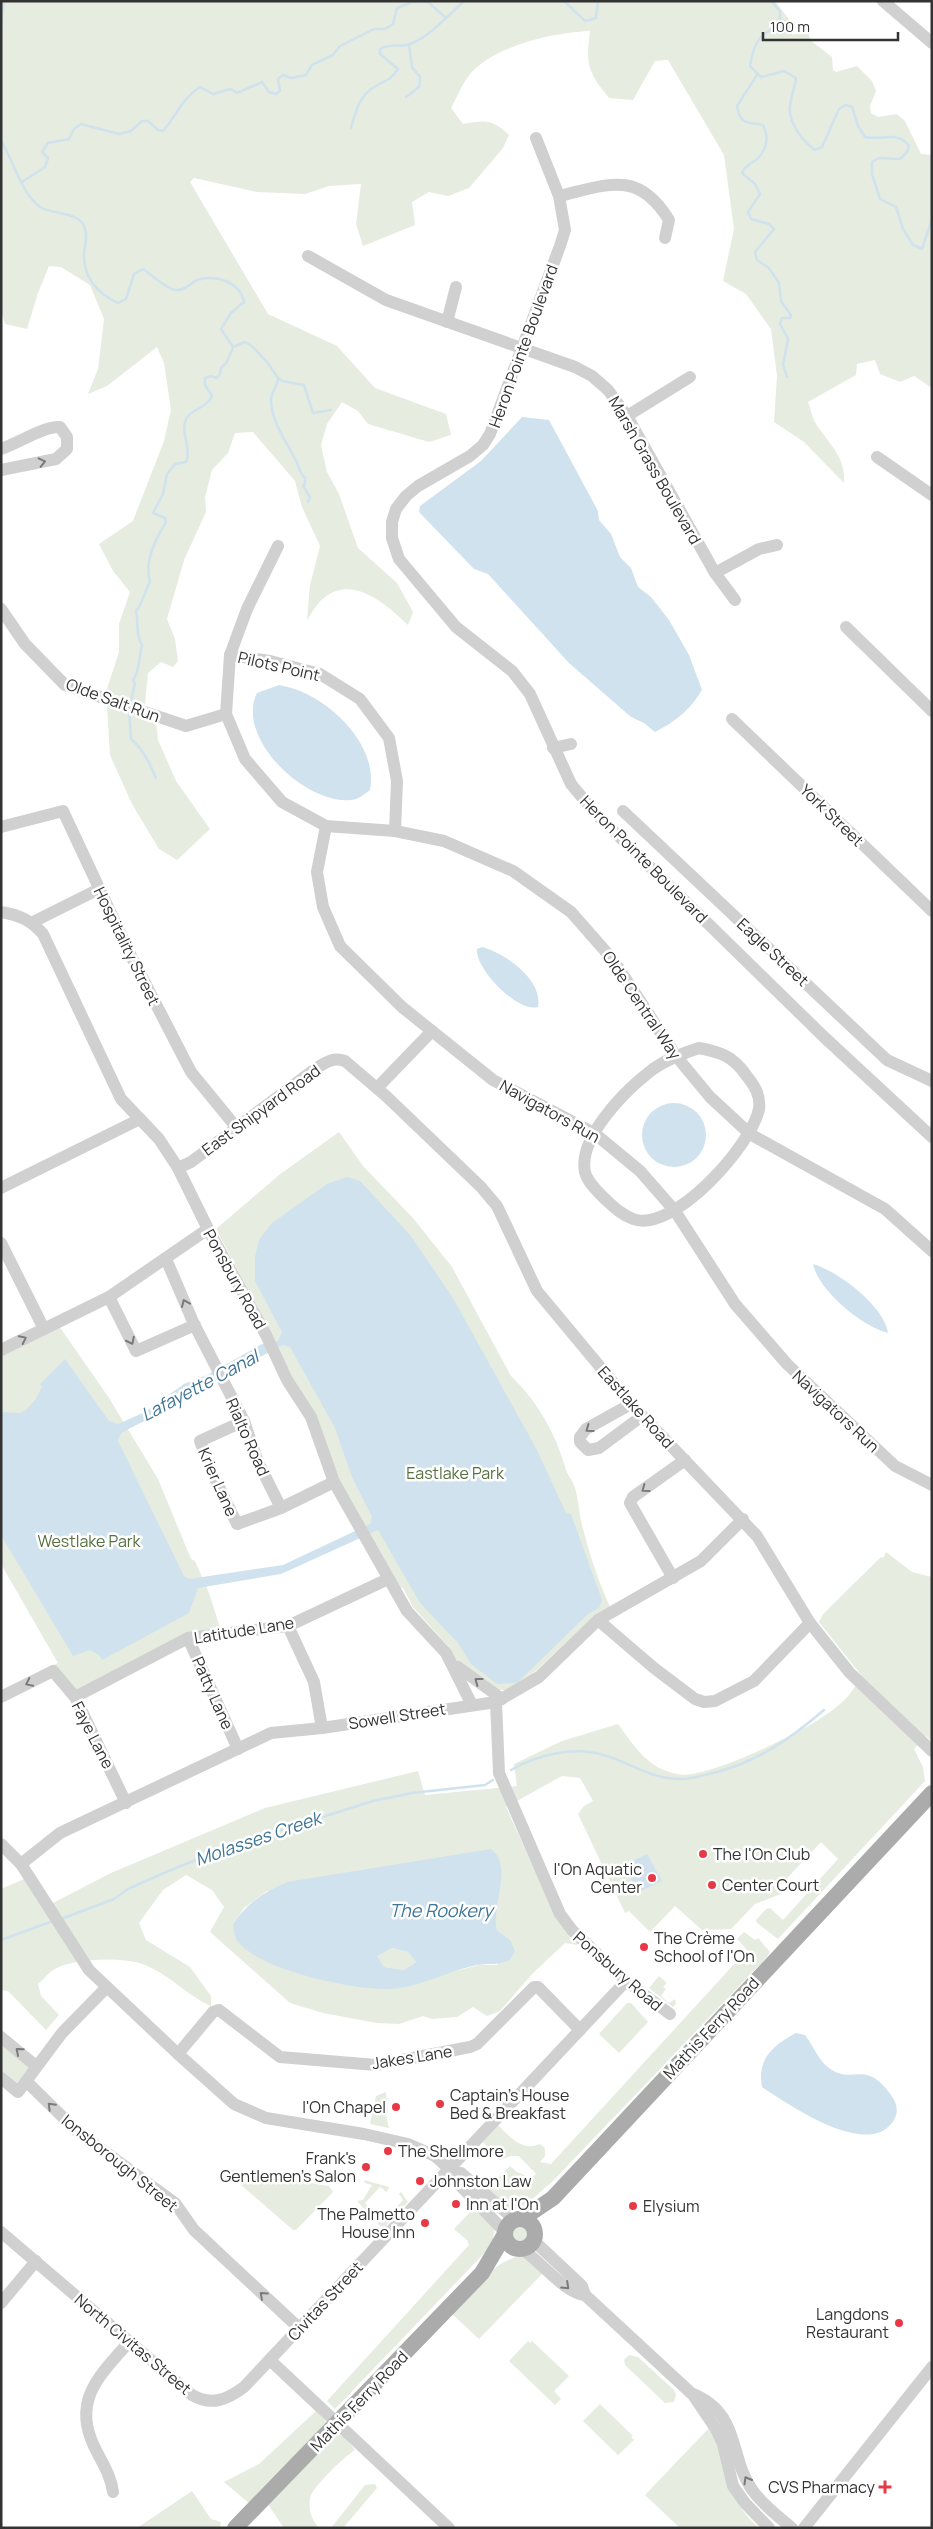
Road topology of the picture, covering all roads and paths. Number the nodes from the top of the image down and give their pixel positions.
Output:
1 (883, 1) edge
2 (932, 43) edge
3 (536, 138) dead end
4 (559, 196) junction
5 (666, 238) dead end
6 (308, 256) dead end
7 (456, 287) dead end
8 (447, 322) junction
9 (521, 349) junction
10 (690, 377) dead end
11 (627, 416) junction
12 (1, 449) edge
13 (877, 457) dead end
14 (1, 470) edge
15 (932, 496) edge
16 (778, 544) dead end
17 (278, 546) dead end
18 (715, 573) junction
19 (735, 600) dead end
20 (1, 610) edge
21 (846, 627) dead end
22 (230, 655) junction
23 (932, 711) edge
24 (226, 714) junction
25 (732, 719) dead end
26 (571, 744) dead end
27 (553, 748) junction
28 (623, 811) dead end
29 (326, 826) junction
30 (1, 827) edge
31 (395, 830) junction
32 (100, 889) junction
33 (932, 911) edge
34 (1, 912) edge
35 (32, 922) junction
36 (432, 1031) junction
37 (676, 1056) junction
38 (345, 1060) joint
39 (932, 1081) edge
40 (377, 1088) junction
41 (140, 1119) junction
42 (236, 1127) junction
43 (594, 1133) junction
44 (750, 1134) junction
45 (932, 1137) edge
46 (178, 1168) junction
47 (1, 1188) edge
48 (675, 1211) junction
49 (208, 1230) junction
50 (1, 1243) edge
51 (932, 1251) edge
52 (166, 1258) junction
53 (6, 1264) edge
54 (110, 1297) junction
55 (194, 1325) junction
56 (44, 1329) junction
57 (1, 1350) edge
58 (631, 1404) junction
59 (642, 1416) junction
60 (244, 1421) junction
61 (685, 1460) junction
62 (334, 1482) junction
63 (932, 1485) edge
64 (282, 1508) junction
65 (743, 1519) junction
66 (673, 1578) junction
67 (388, 1579) junction
68 (598, 1620) junction
69 (810, 1623) junction
70 (288, 1626) junction
71 (188, 1638) junction
72 (453, 1666) junction
73 (3, 1696) edge
74 (75, 1698) junction
75 (499, 1700) junction
76 (472, 1705) junction
77 (322, 1728) junction
78 (238, 1749) junction
79 (932, 1751) edge
80 (932, 1793) edge
81 (126, 1802) junction
82 (1, 1844) edge
83 (21, 1864) junction
84 (626, 1981) junction
85 (106, 1988) junction
86 (670, 2014) dead end
87 (580, 2030) junction
88 (1, 2037) edge
89 (178, 2054) junction
90 (36, 2066) junction
91 (1, 2078) edge
92 (27, 2082) junction
93 (452, 2171) junction
94 (553, 2198) junction
95 (512, 2226) junction
96 (1, 2232) edge
97 (528, 2242) junction
98 (36, 2262) junction
99 (482, 2273) junction
100 (1, 2303) edge
101 (299, 2328) junction
102 (129, 2342) junction
103 (270, 2360) junction
104 (932, 2367) edge
105 (692, 2393) junction
106 (338, 2422) junction
107 (113, 2492) dead end
108 (235, 2528) edge
109 (449, 2528) edge
110 (769, 2528) edge
111 (792, 2528) edge
112 (804, 2528) edge

1 - 2 street
3 - 4 street, Heron Pointe Boulevard
4 - 5 street
4 - 9 street, Heron Pointe Boulevard
6 - 8 street, Marsh Grass Boulevard
7 - 8 street
8 - 9 street, Marsh Grass Boulevard
9 - 11 street, Marsh Grass Boulevard
9 - 27 street, Heron Pointe Boulevard
10 - 11 street
11 - 18 street, Marsh Grass Boulevard
14 -> 12 street
13 - 15 street
16 - 18 street
17 - 22 street, Olde Central Way
18 - 19 street, Marsh Grass Boulevard
20 - 24 street, Olde Salt Run
21 - 23 street
22 - 24 street, Olde Central Way
22 - 31 street, Pilots Point
24 - 29 street, Olde Central Way
25 - 33 street, York Street
26 - 27 street
27 - 45 street, Heron Pointe Boulevard
28 - 39 street, Eagle Street
29 - 31 street, Olde Central Way
29 - 36 street, Navigators Run
30 - 32 street, Hospitality Street
31 - 37 street, Olde Central Way
32 - 35 street
32 - 42 street, Hospitality Street
34 - 35 street
35 - 41 street, Ponsbury Road
36 - 40 street
36 - 43 street, Navigators Run
37 - 43 street
37 - 44 street, Olde Central Way
37 - 44 street
38 - 40 street, Eastlake Road
38 - 42 street, East Shipyard Road
40 - 58 street, Eastlake Road
41 - 46 street, Ponsbury Road
41 - 47 street
42 - 46 street, East Shipyard Road
43 - 48 street, Navigators Run
43 - 48 street
44 - 48 street
44 - 51 street, Olde Central Way
46 - 49 street, Ponsbury Road
48 - 63 street, Navigators Run
49 - 52 street
49 - 62 street, Ponsbury Road
50 - 53 street
52 - 54 street
55 -> 52 street, Rialto Road
53 - 56 street
54 -> 55 street
54 - 56 street
55 - 60 street, Rialto Road
57 -> 56 street
58 - 59 street, Eastlake Road
58 -> 59 street
59 - 61 street, Eastlake Road
60 - 64 street, Rialto Road
60 - 64 street, Krier Lane
61 - 65 street, Eastlake Road
61 -> 66 street
62 - 64 street
62 - 67 street, Ponsbury Road
65 - 66 street, Sowell Street
65 - 69 street, Eastlake Road
66 - 68 street, Sowell Street
67 - 70 street, Latitude Lane
67 - 72 street, Ponsbury Road
68 - 69 street
68 - 75 street, Sowell Street
69 - 79 street, Eastlake Road
70 - 71 street, Latitude Lane
70 - 77 street
71 - 74 street, Latitude Lane
71 - 78 street, Patty Lane
75 -> 72 street, Ponsbury Road
72 - 76 street, Ponsbury Road
74 -> 73 street, Faye Lane
74 - 81 street, Faye Lane
75 - 76 street, Sowell Street
75 - 84 street, Ponsbury Road
76 - 77 street, Sowell Street
77 - 78 street, Sowell Street
78 - 81 street, Sowell Street
80 - 94 main road, Mathis Ferry Road
81 - 83 street, Sowell Street
82 - 83 street
83 - 85 street
84 - 86 street, Ponsbury Road
84 - 87 street, Civitas Street
85 - 89 street
85 - 90 street
87 - 89 street, Jakes Lane
87 - 93 street, Civitas Street
90 -> 88 street
89 - 93 street
90 - 92 street
91 - 92 street
101 -> 92 street, Ionsborough Street
93 - 95 street
93 - 101 street, Civitas Street
94 - 95 main road, Mathis Ferry Road
94 - 97 main road, Mathis Ferry Road
95 - 97 main road
95 - 97 main road
95 - 99 main road, Mathis Ferry Road
96 - 98 street, North Civitas Street
97 - 99 main road, Mathis Ferry Road
97 - 105 street
98 - 100 street
98 - 102 street, North Civitas Street
99 - 106 main road, Mathis Ferry Road
101 - 103 street, Civitas Street
102 - 103 street, North Civitas Street
102 - 107 street
103 - 106 street
104 - 112 street
105 - 110 street
111 -> 105 street
106 - 108 main road, Mathis Ferry Road
106 - 109 street

